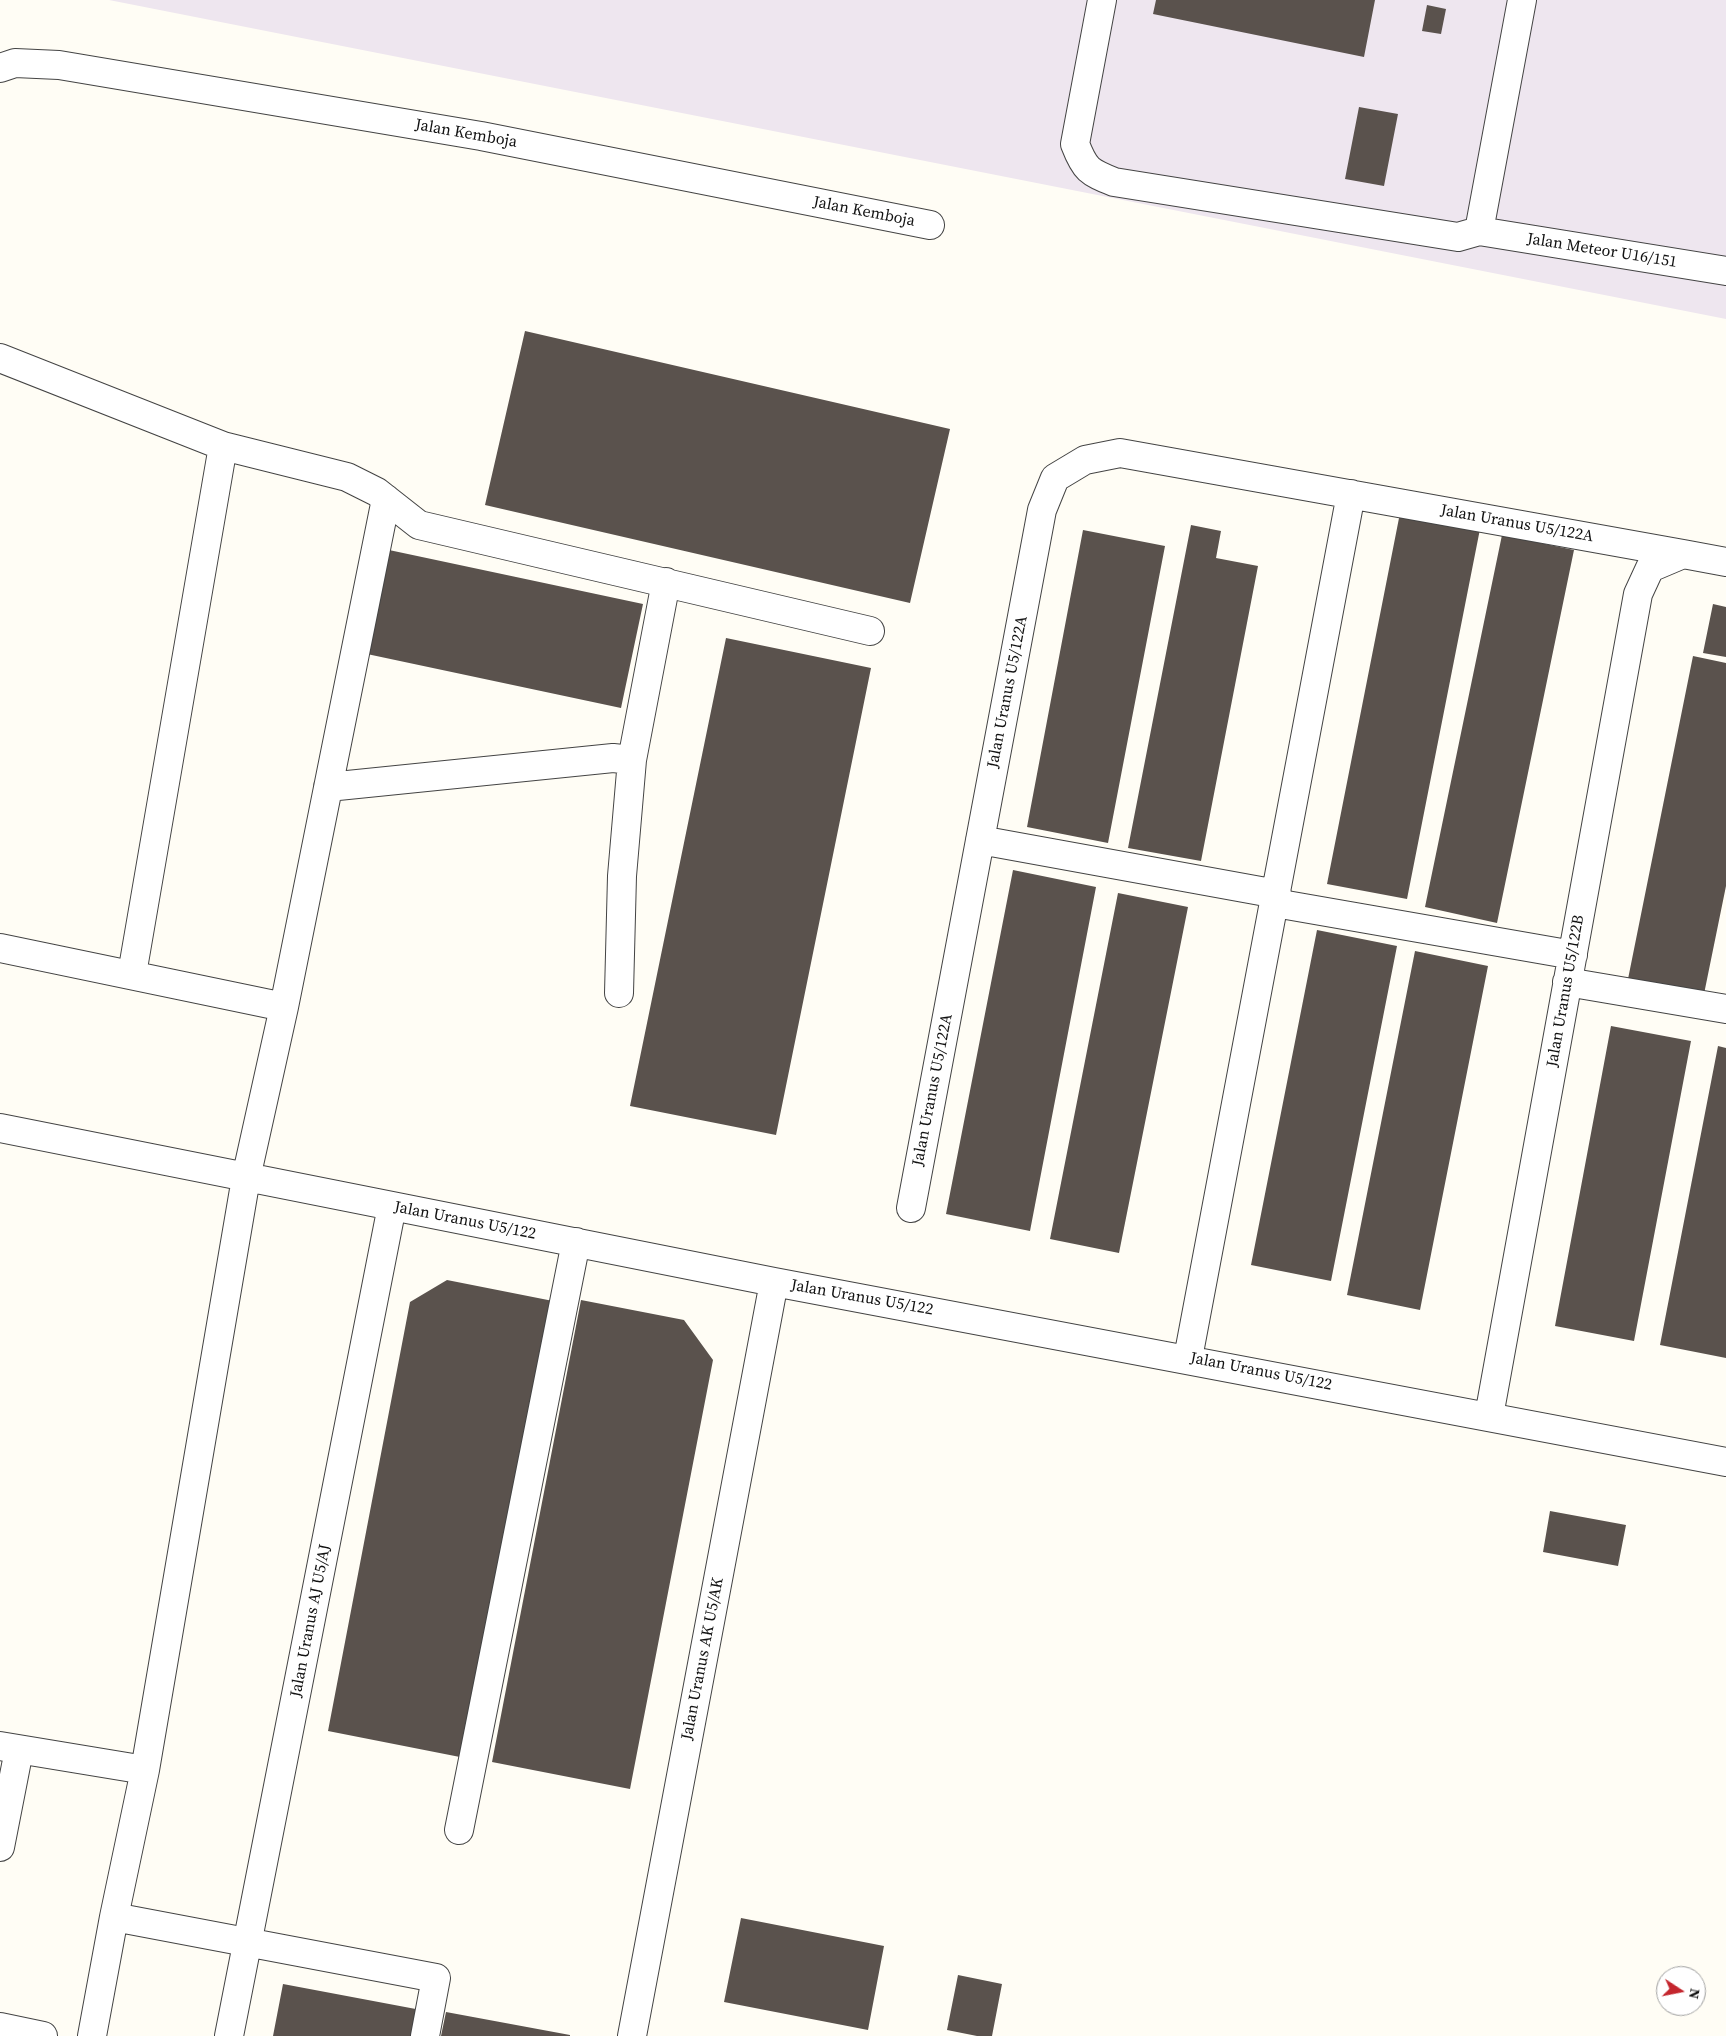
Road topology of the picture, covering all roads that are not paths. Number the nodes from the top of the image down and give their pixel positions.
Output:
1 (1102, 0) edge
2 (1522, 0) edge
3 (0, 68) edge
4 (930, 226) dead end
5 (1479, 231) junction
6 (1726, 271) edge
7 (0, 358) edge
8 (223, 446) junction
9 (1351, 494) junction
10 (386, 499) junction
11 (1683, 554) junction
12 (1726, 562) edge
13 (666, 582) junction
14 (870, 631) dead end
15 (632, 760) junction
16 (328, 787) junction
17 (980, 840) junction
18 (1276, 898) junction
19 (0, 948) edge
20 (1573, 955) junction
21 (132, 974) junction
22 (1567, 982) junction
23 (619, 993) dead end
24 (284, 1007) junction
25 (1726, 1010) edge
26 (0, 1128) edge
27 (246, 1178) junction
28 (392, 1206) junction
29 (911, 1208) dead end
30 (576, 1242) junction
31 (774, 1282) junction
32 (1188, 1358) junction
33 (1489, 1416) junction
34 (1726, 1462) edge
35 (10, 1748) edge
36 (145, 1770) junction
37 (459, 1830) dead end
38 (0, 1846) edge
39 (114, 1917) junction
40 (248, 1943) junction
41 (0, 2028) edge
42 (42, 2036) edge
43 (92, 2036) edge
44 (229, 2036) edge
45 (425, 2036) edge
46 (632, 2036) edge

1 - 5 street
2 - 5 street
3 - 4 street, Jalan Kemboja
5 - 6 street, Jalan Meteor U16/151
7 - 8 street
8 - 10 street
8 - 21 street
9 - 11 street, Jalan Uranus U5/122A
9 - 17 street, Jalan Uranus U5/122A
9 - 18 street
10 - 13 street
10 - 16 street
11 - 12 street, Jalan Uranus U5/122A
11 - 20 street, Jalan Uranus U5/122B
13 - 14 street
13 - 15 street
15 - 16 street
15 - 23 street
16 - 24 street
17 - 18 street
17 - 29 street, Jalan Uranus U5/122A
18 - 20 street
18 - 32 street
19 - 21 street
20 - 22 street, Jalan Uranus U5/122B
21 - 24 street
22 - 25 street
22 - 33 street, Jalan Uranus U5/122B
24 - 27 street
26 - 27 street, Jalan Uranus U5/122
27 - 28 street, Jalan Uranus U5/122
27 - 36 street
28 - 30 street, Jalan Uranus U5/122
28 - 40 street, Jalan Uranus AJ U5/AJ
30 - 31 street, Jalan Uranus U5/122
30 - 37 street
31 - 32 street, Jalan Uranus U5/122
31 - 46 street, Jalan Uranus AK U5/AK
32 - 33 street, Jalan Uranus U5/122
33 - 34 street, Jalan Uranus U5/122
35 - 36 street
35 - 38 street
36 - 39 street
39 - 40 street
39 - 43 street
40 - 44 street, Jalan Uranus AJ U5/AJ
40 - 45 street
41 - 42 street

